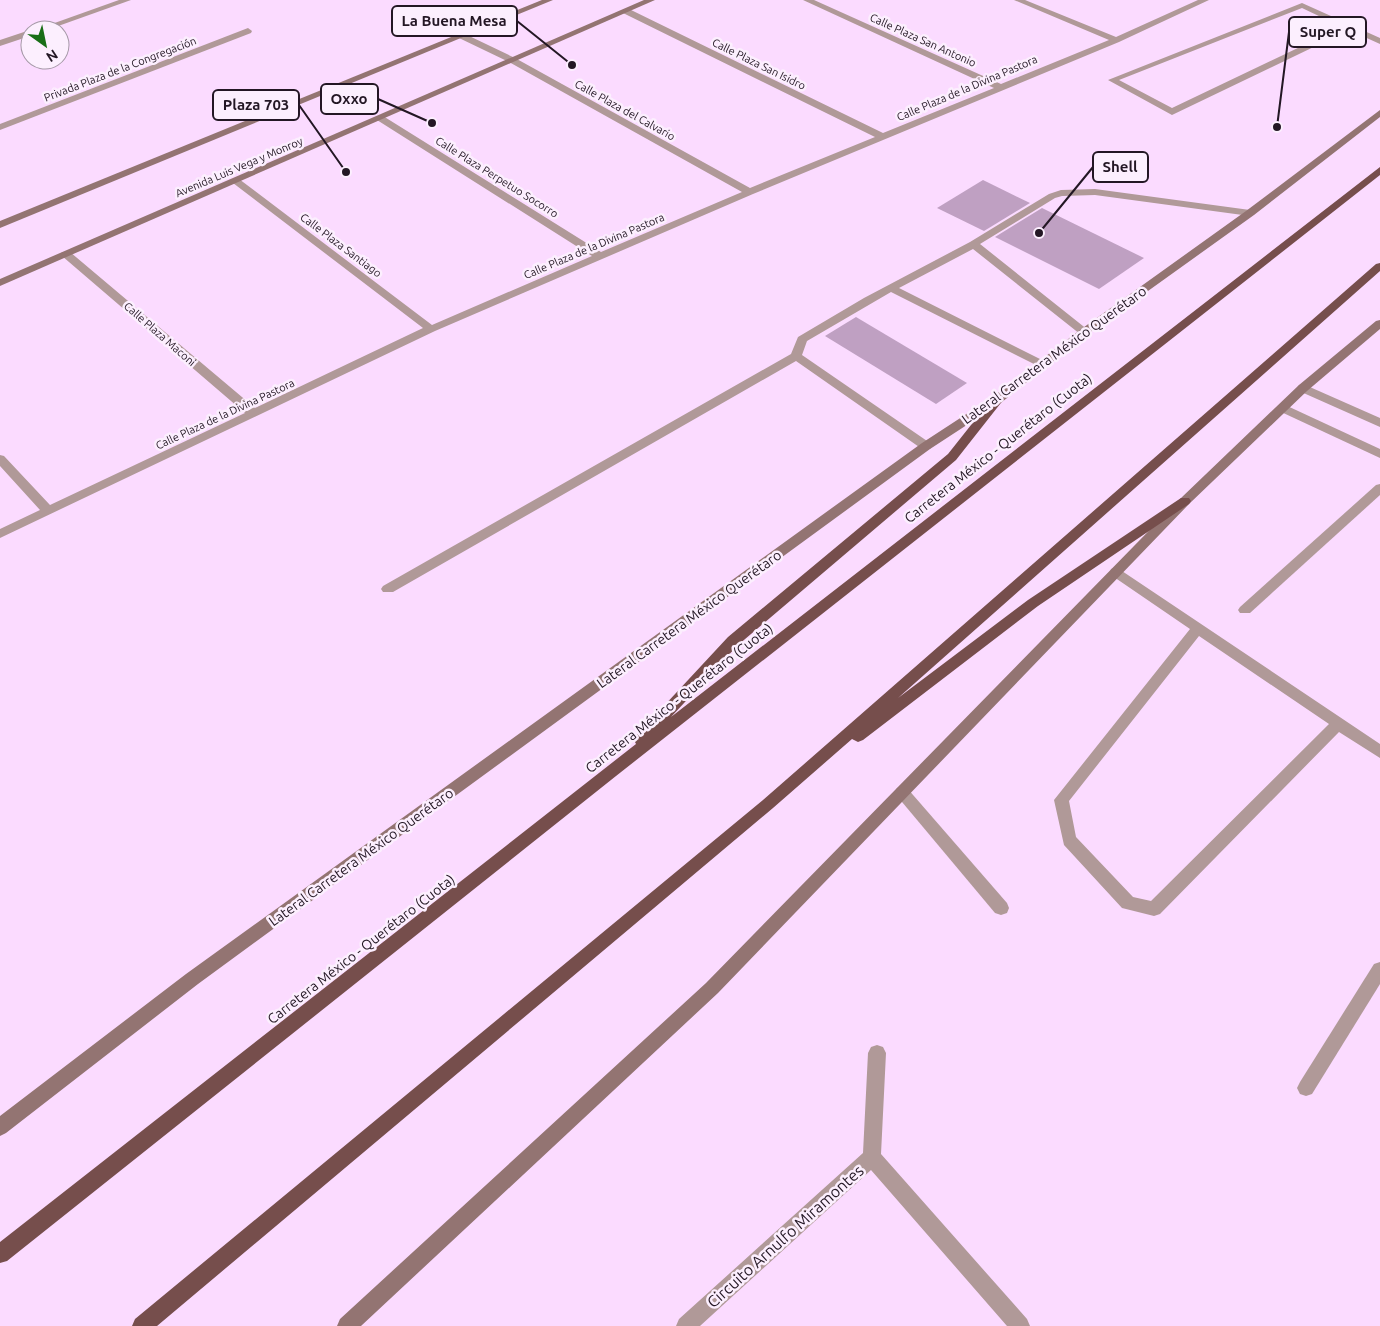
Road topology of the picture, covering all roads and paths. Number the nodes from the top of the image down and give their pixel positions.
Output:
1 (127, 0) edge
2 (549, 0) edge
3 (651, 0) edge
4 (808, 0) edge
5 (1018, 0) edge
6 (1205, 0) edge
7 (626, 11) junction
8 (68, 20) edge
9 (1350, 26) junction
10 (248, 31) dead end
11 (20, 36) edge
12 (462, 36) junction
13 (1377, 38) edge
14 (1116, 40) junction
15 (0, 43) edge
16 (512, 60) junction
17 (1002, 88) junction
18 (1380, 113) edge
19 (380, 118) junction
20 (0, 127) edge
21 (883, 137) junction
22 (1380, 170) edge
23 (236, 181) junction
24 (750, 192) junction
25 (1250, 213) junction
26 (0, 225) edge
27 (974, 244) junction
28 (66, 254) junction
29 (601, 257) junction
30 (1380, 266) edge
31 (0, 282) edge
32 (891, 288) junction
33 (1380, 323) edge
34 (431, 329) junction
35 (1084, 332) junction
36 (796, 356) junction
37 (1042, 364) junction
38 (1303, 388) junction
39 (998, 399) junction
40 (1283, 408) junction
41 (254, 414) junction
42 (1380, 423) edge
43 (926, 446) junction
44 (1380, 454) edge
45 (0, 459) edge
46 (1380, 488) edge
47 (1185, 501) junction
48 (48, 511) junction
49 (0, 534) edge
50 (1116, 572) junction
51 (388, 589) dead end
52 (1245, 610) dead end
53 (1198, 628) junction
54 (1338, 724) junction
55 (1380, 752) edge
56 (611, 772) junction
57 (902, 792) junction
58 (768, 804) junction
59 (1000, 908) dead end
60 (1380, 968) edge
61 (876, 1052) dead end
62 (1306, 1088) dead end
63 (0, 1127) edge
64 (872, 1157) junction
65 (0, 1254) edge
66 (142, 1326) edge
67 (347, 1326) edge
68 (686, 1326) edge
69 (1020, 1326) edge

1 - 8 street
2 - 12 main road
3 - 7 main road, Avenida Luis Vega y Monroy
4 - 17 street, Calle Plaza San Antonio
5 - 14 street
6 - 14 street, Calle Plaza de la Divina Pastora
7 - 16 main road, Avenida Luis Vega y Monroy
7 - 21 street, Calle Plaza San Isidro
9 - 9 street
9 - 13 street
10 - 20 street, Privada Plaza de la Congregación
11 - 15 street
12 - 16 street, Calle Plaza del Calvario
12 - 26 main road
14 - 17 street, Calle Plaza de la Divina Pastora
16 - 19 main road, Avenida Luis Vega y Monroy
16 - 24 street, Calle Plaza del Calvario
17 - 21 street, Calle Plaza de la Divina Pastora
18 - 25 main road, Lateral Carretera México Querétaro
19 - 23 main road, Avenida Luis Vega y Monroy
19 - 29 street, Calle Plaza Perpetuo Socorro
21 - 24 street, Calle Plaza de la Divina Pastora
22 - 56 highway, Carretera México - Querétaro (Cuota)
23 - 28 main road, Avenida Luis Vega y Monroy
23 - 34 street, Calle Plaza Santiago
24 - 29 street, Calle Plaza de la Divina Pastora
25 - 27 street
25 - 35 main road, Lateral Carretera México Querétaro
27 - 32 street
27 - 35 street
28 - 31 main road, Avenida Luis Vega y Monroy
28 - 41 street, Calle Plaza Maconi
29 - 34 street, Calle Plaza de la Divina Pastora
30 - 58 highway
32 - 36 street
32 - 37 street
33 - 38 main road
34 - 41 street, Calle Plaza de la Divina Pastora
35 - 37 main road, Lateral Carretera México Querétaro
36 - 43 street
36 - 51 street
37 - 39 main road, Lateral Carretera México Querétaro
38 - 40 main road
38 - 42 street
39 - 43 main road, Lateral Carretera México Querétaro
39 - 56 highway
40 - 44 street
40 - 47 main road
41 - 48 street, Calle Plaza de la Divina Pastora
43 - 63 main road, Lateral Carretera México Querétaro
45 - 48 street
46 - 52 street
47 - 50 main road
47 - 58 highway
48 - 49 street, Calle Plaza de la Divina Pastora
50 - 53 street
50 - 57 main road
53 - 54 street
53 - 54 street
54 - 55 street
56 - 65 highway, Carretera México - Querétaro (Cuota)
57 - 59 street
57 - 67 main road
58 - 66 highway
60 - 62 street
61 - 64 street
64 - 68 street, Circuito Arnulfo Miramontes
64 - 69 street, Circuito Arnulfo Miramontes

